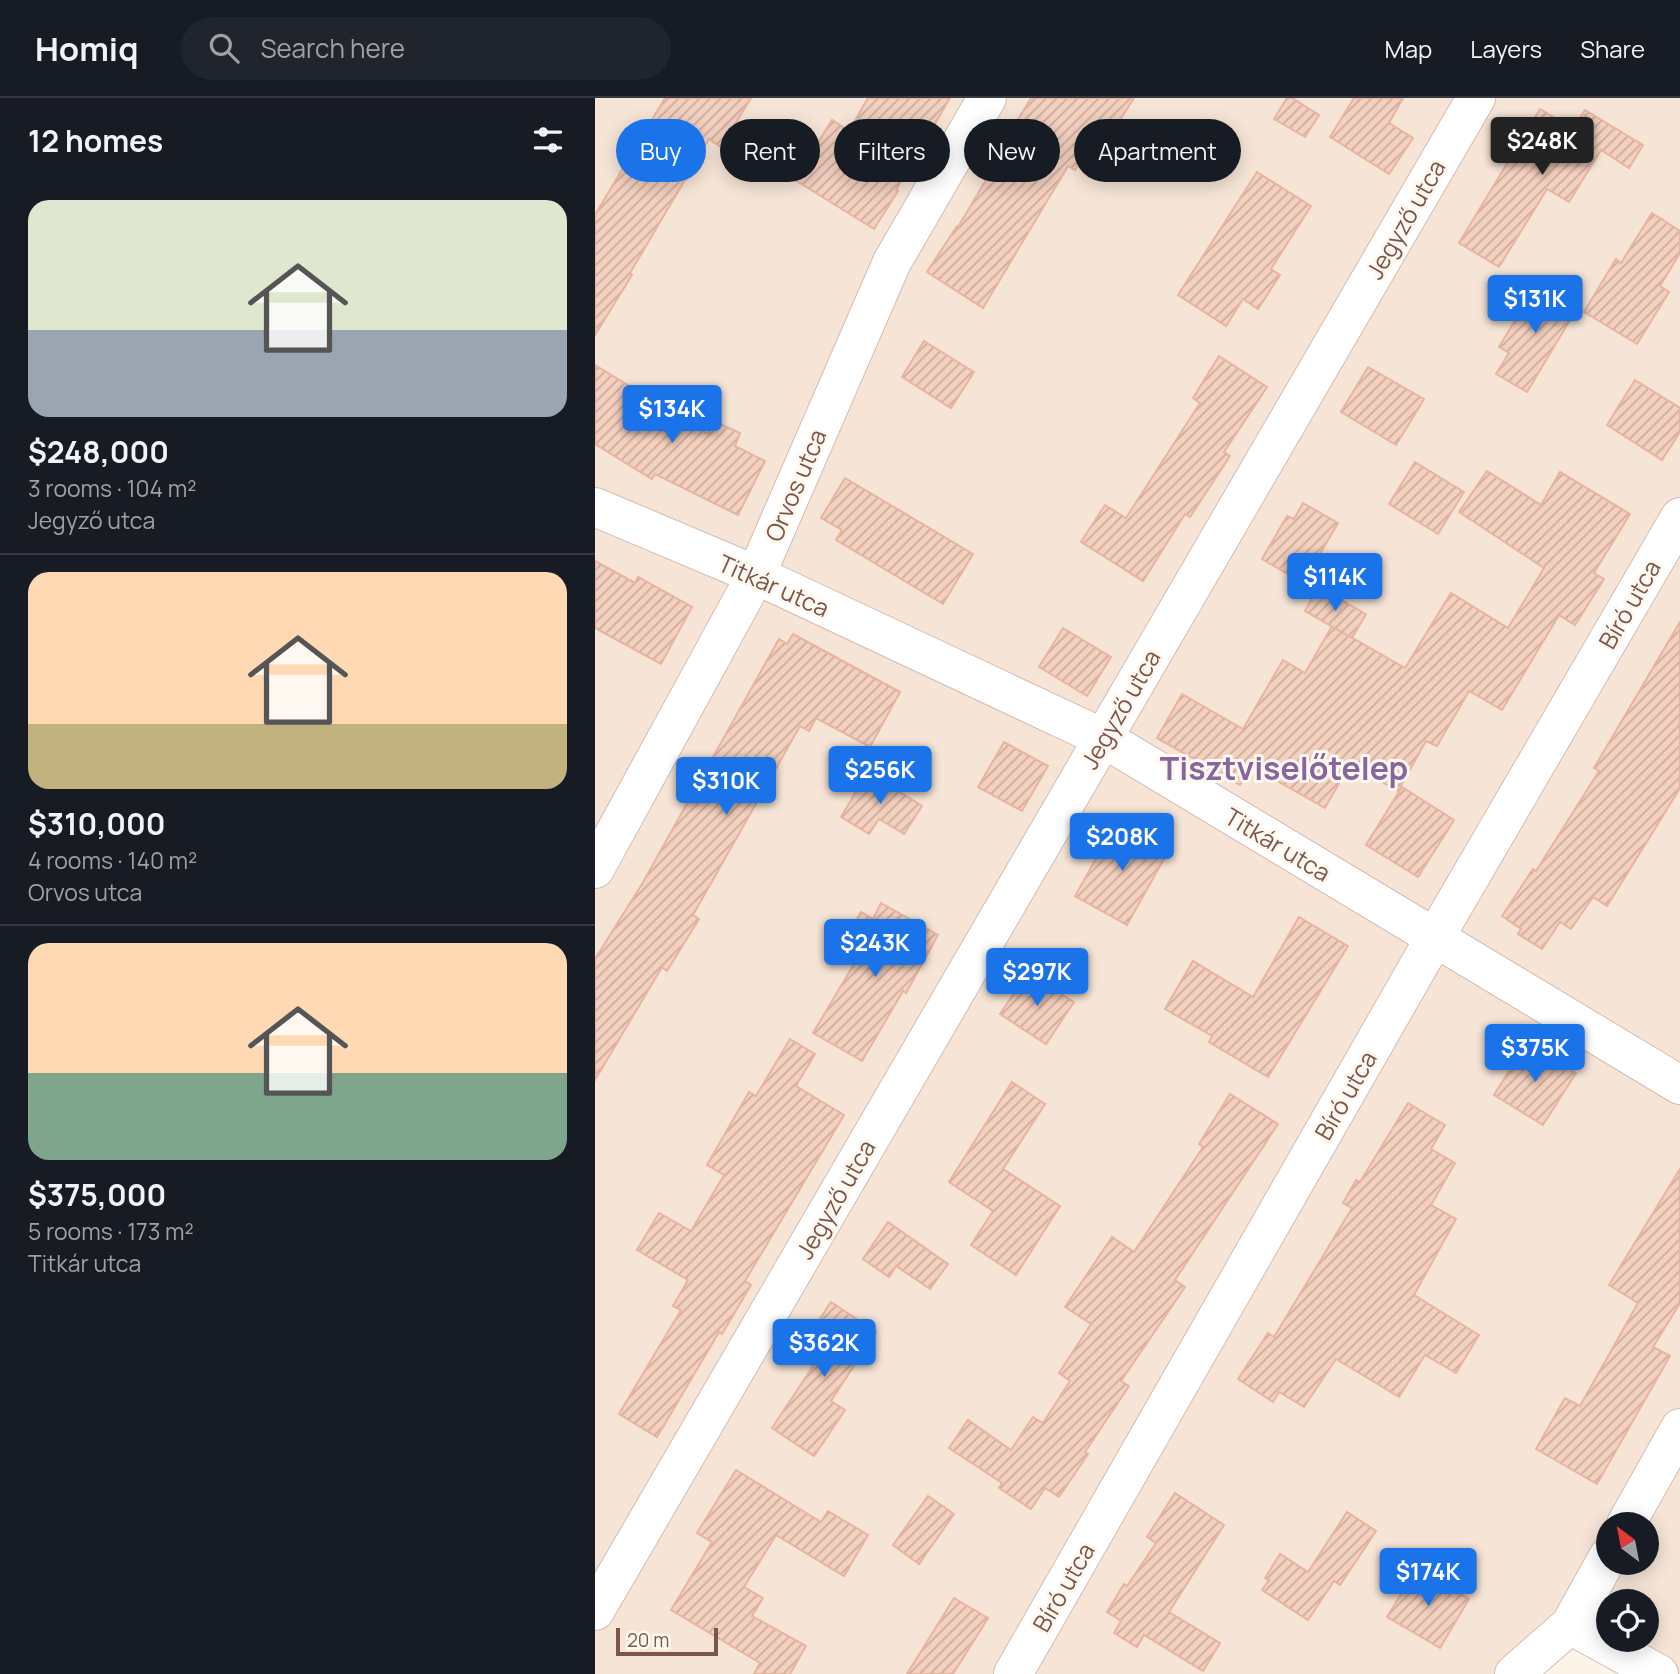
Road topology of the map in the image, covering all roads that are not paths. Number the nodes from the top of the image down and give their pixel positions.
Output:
1 (987, 98) edge
2 (1476, 98) edge
3 (595, 507) edge
4 (1680, 517) edge
5 (756, 575) junction
6 (1103, 738) junction
7 (595, 869) edge
8 (1434, 939) junction
9 (1680, 1085) edge
10 (1680, 1428) edge
11 (1633, 1512) edge
12 (1598, 1575) edge
13 (595, 1611) edge
14 (1570, 1625) junction
15 (1013, 1674) edge
16 (1514, 1674) edge
17 (1659, 1674) edge

1 - 5 street, Orvos utca
2 - 6 street, Jegyző utca
3 - 5 street, Titkár utca
4 - 8 street, Bíró utca
5 - 6 street, Titkár utca
5 - 7 street, Orvos utca
6 - 8 street, Titkár utca
6 - 13 street, Jegyző utca
8 - 9 street, Titkár utca
8 - 15 street, Bíró utca
10 - 11 street
12 - 14 street
14 - 16 street
14 - 17 street

